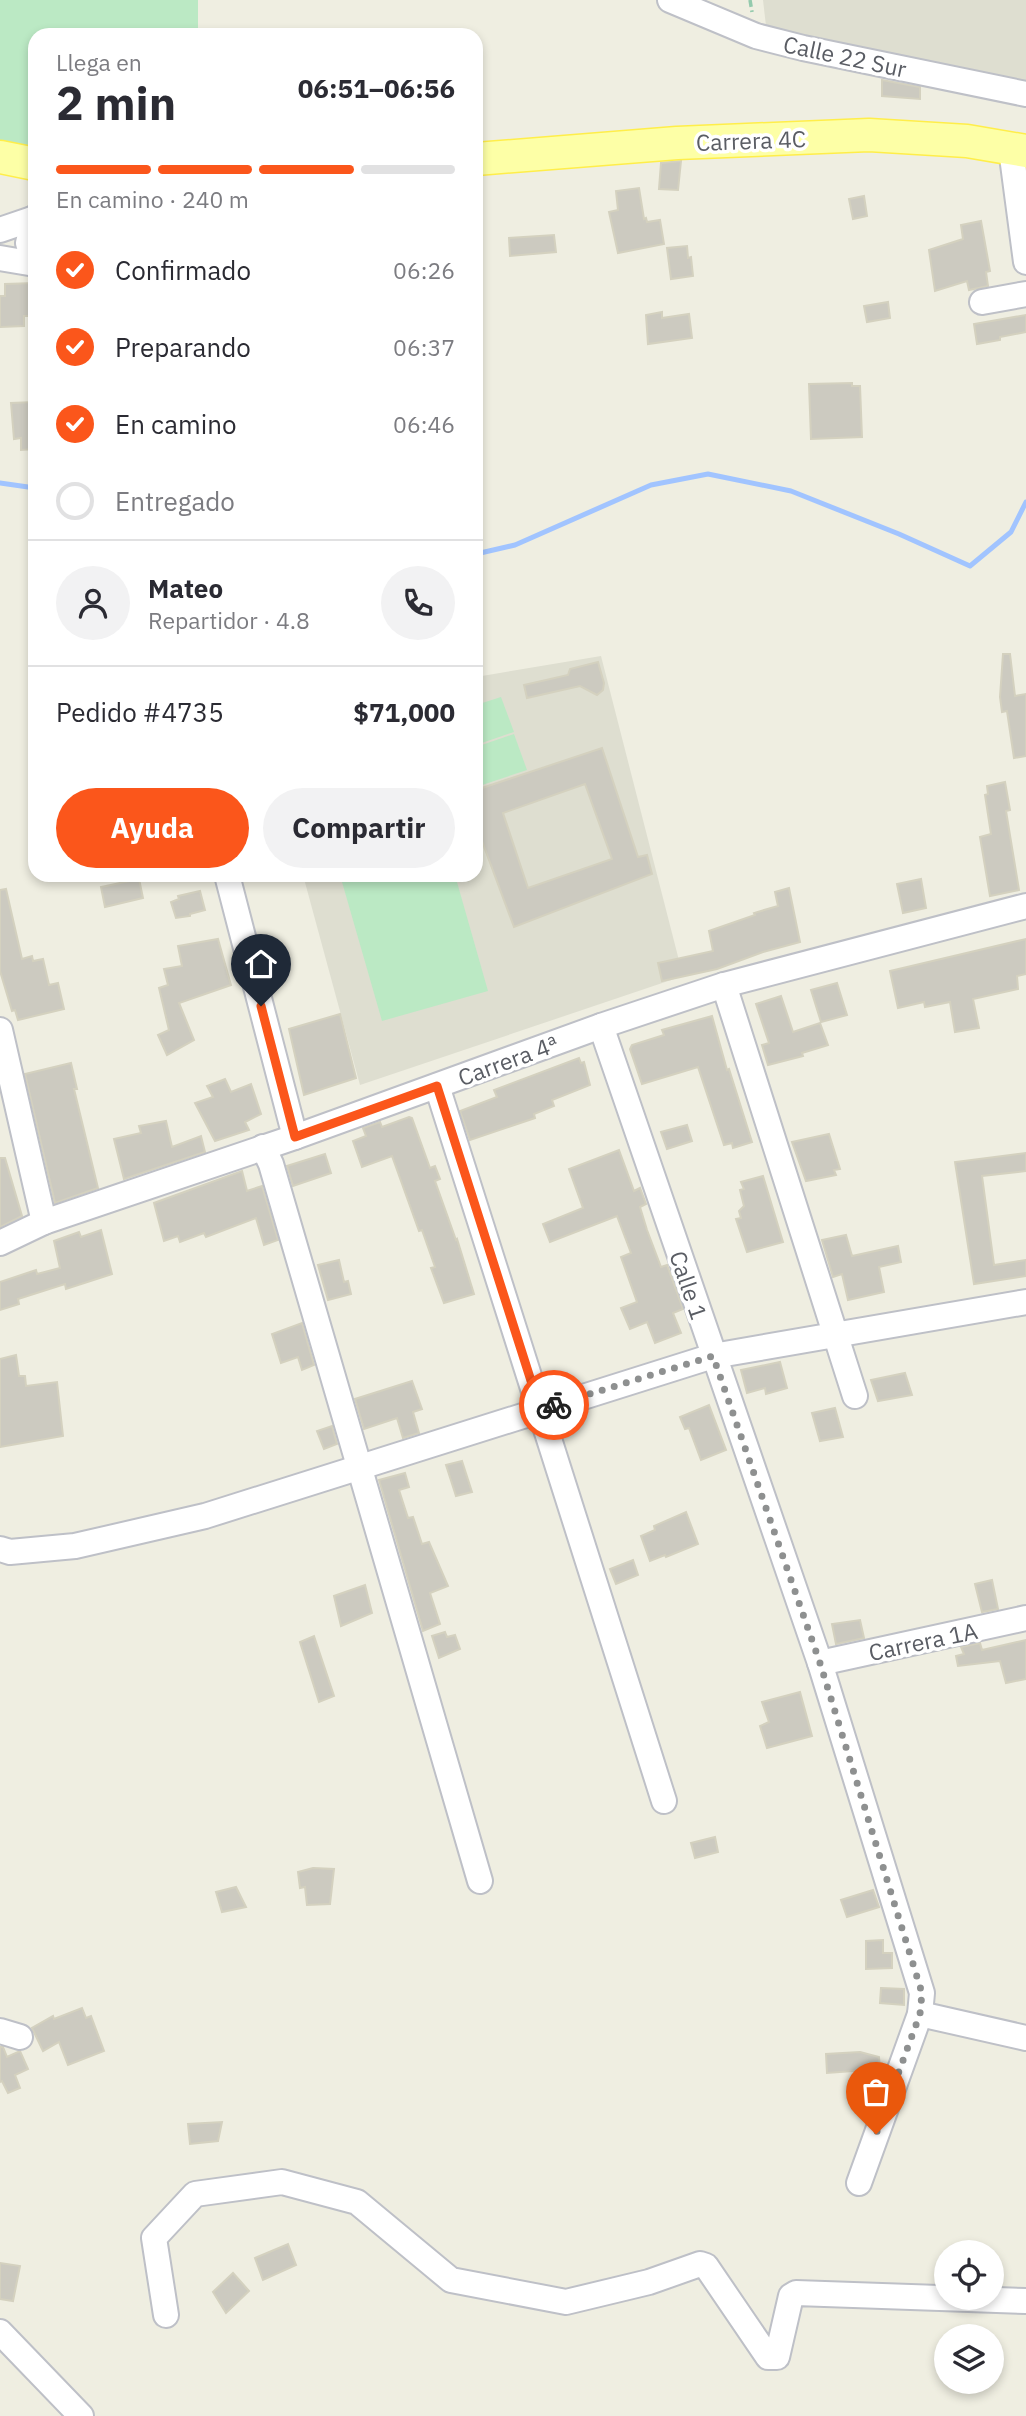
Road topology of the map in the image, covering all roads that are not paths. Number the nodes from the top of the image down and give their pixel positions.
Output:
1 (670, 0) edge
2 (1026, 94) edge
3 (1018, 150) edge
4 (0, 157) edge
5 (483, 158) edge
6 (28, 164) edge
7 (28, 220) edge
8 (0, 230) edge
9 (0, 258) edge
10 (1026, 262) edge
11 (28, 263) edge
12 (1026, 294) edge
13 (982, 302) dead end
14 (229, 882) edge
15 (1026, 906) edge
16 (724, 985) junction
17 (601, 1027) junction
18 (0, 1030) edge
19 (437, 1086) junction
20 (295, 1137) junction
21 (263, 1147) junction
22 (44, 1222) junction
23 (0, 1243) edge
24 (1026, 1302) edge
25 (835, 1336) junction
26 (713, 1356) junction
27 (855, 1396) dead end
28 (540, 1409) junction
29 (361, 1467) junction
30 (0, 1549) edge
31 (1026, 1618) edge
32 (820, 1663) junction
33 (664, 1801) dead end
34 (480, 1881) dead end
35 (920, 2014) junction
36 (1026, 2038) edge
37 (859, 2183) dead end
38 (1026, 2301) edge
39 (166, 2315) dead end
40 (0, 2332) edge
41 (81, 2416) edge

1 - 2 street, Calle 22 Sur
3 - 5 main road, Carrera 4C
3 - 10 street
4 - 6 main road
7 - 8 street
9 - 11 street
12 - 13 street
14 - 20 street
15 - 16 street, Carrera 4ª
16 - 17 street, Carrera 4ª
16 - 25 street
17 - 19 street, Carrera 4ª
17 - 26 street, Calle 1
18 - 22 street
19 - 20 street, Carrera 4ª
19 - 28 street
20 - 21 street, Carrera 4ª
21 - 22 street, Carrera 4ª
21 - 29 street
22 - 23 street, Carrera 4ª
24 - 25 street
25 - 26 street
25 - 27 street
26 - 28 street
26 - 32 street, Calle 1
28 - 29 street
28 - 33 street
29 - 30 street
29 - 34 street
31 - 32 street, Carrera 1A
32 - 35 street, Calle 1
35 - 36 street
35 - 37 street, Calle 1
38 - 39 street
40 - 41 street

